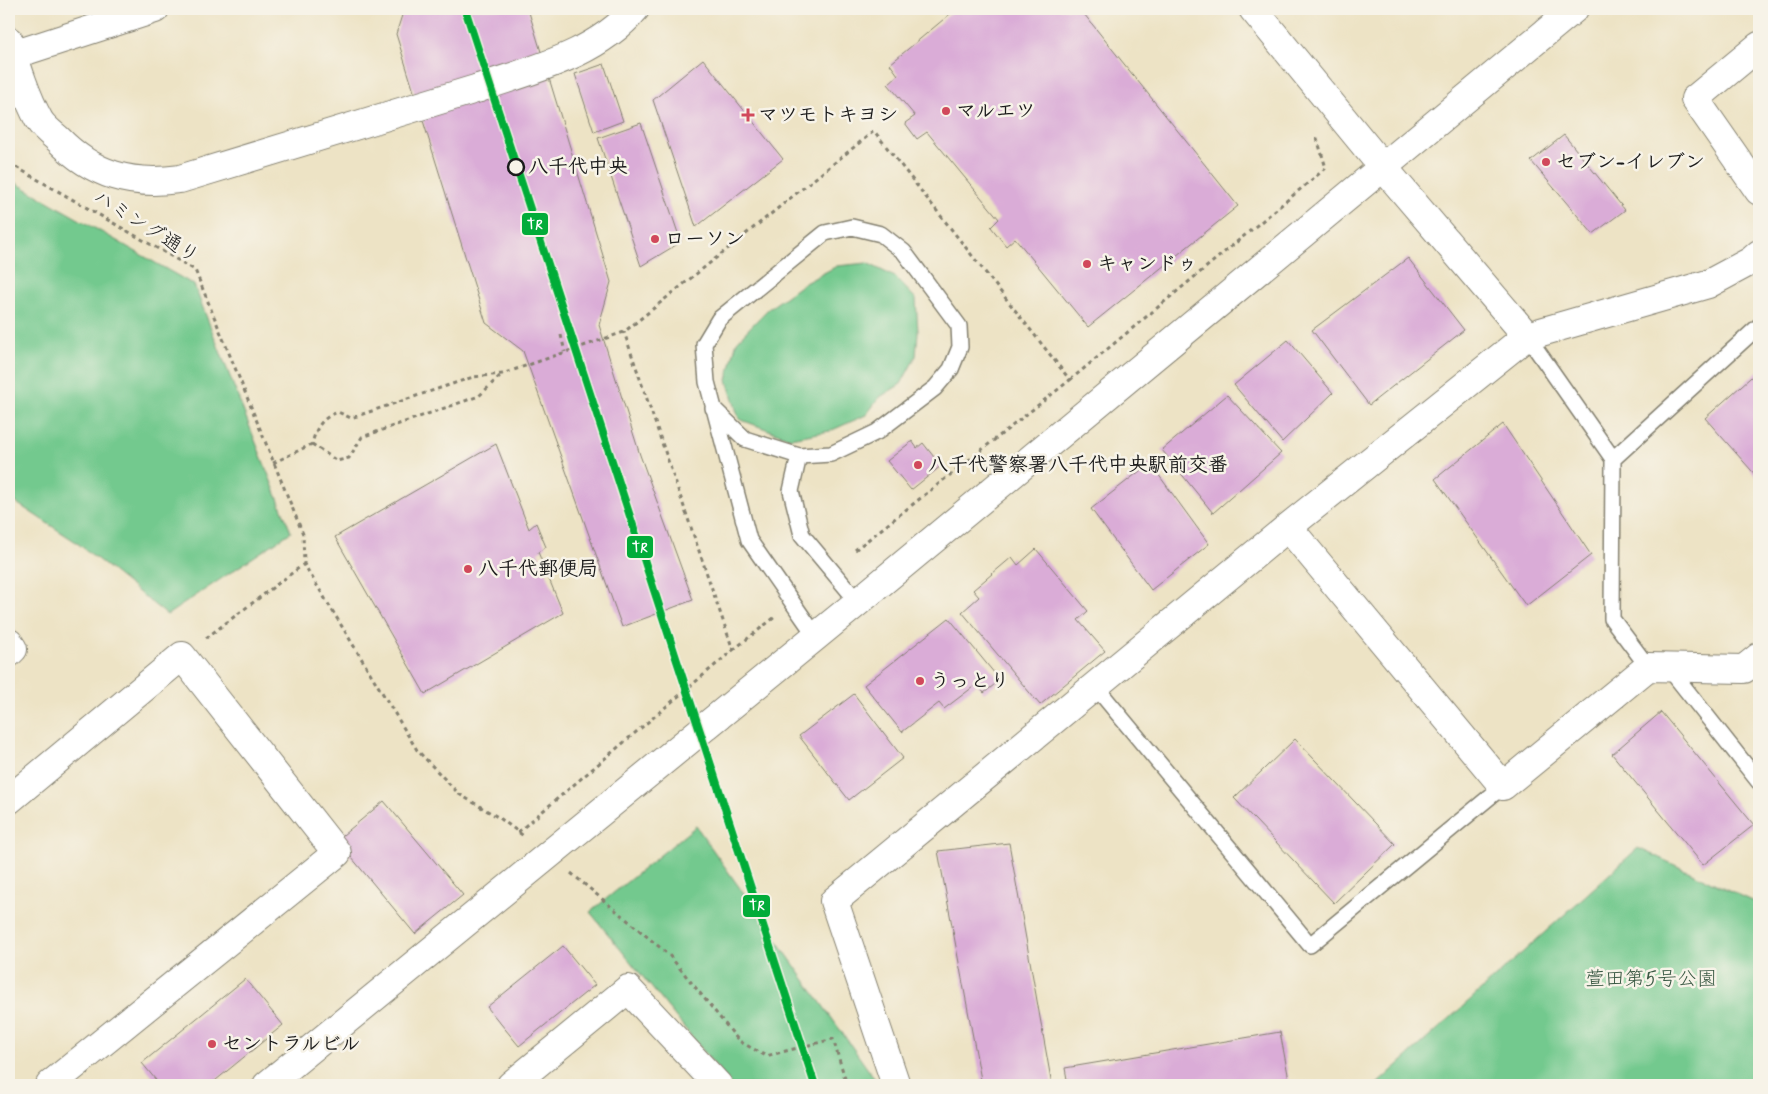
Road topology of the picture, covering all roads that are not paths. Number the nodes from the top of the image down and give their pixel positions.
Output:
1 (156, 9) edge
2 (635, 9) edge
3 (1253, 9) edge
4 (1574, 9) edge
5 (1759, 46) edge
6 (11, 48) edge
7 (1382, 166) junction
8 (1759, 190) edge
9 (1759, 254) edge
10 (1759, 326) edge
11 (1527, 336) junction
12 (713, 408) junction
13 (798, 456) junction
14 (1613, 459) junction
15 (1288, 527) junction
16 (858, 602) junction
17 (816, 635) junction
18 (9, 643) edge
19 (9, 653) edge
20 (1759, 657) edge
21 (1658, 667) junction
22 (1095, 686) junction
23 (1759, 782) edge
24 (1503, 786) junction
25 (9, 800) edge
26 (50, 1085) edge
27 (267, 1085) edge
28 (510, 1085) edge
29 (718, 1085) edge
30 (896, 1085) edge

1 - 6 street
2 - 6 street
3 - 7 street
4 - 7 street
5 - 8 street
7 - 11 street
7 - 16 street
9 - 11 street
10 - 14 lane
11 - 14 lane
11 - 15 street
12 - 13 lane
12 - 13 lane
12 - 17 lane
13 - 16 lane
14 - 21 lane
15 - 22 street
15 - 24 street
16 - 17 street
17 - 27 street
18 - 19 street
20 - 21 street
21 - 23 lane
21 - 24 street
22 - 24 lane
22 - 30 street
25 - 26 street
28 - 29 street

